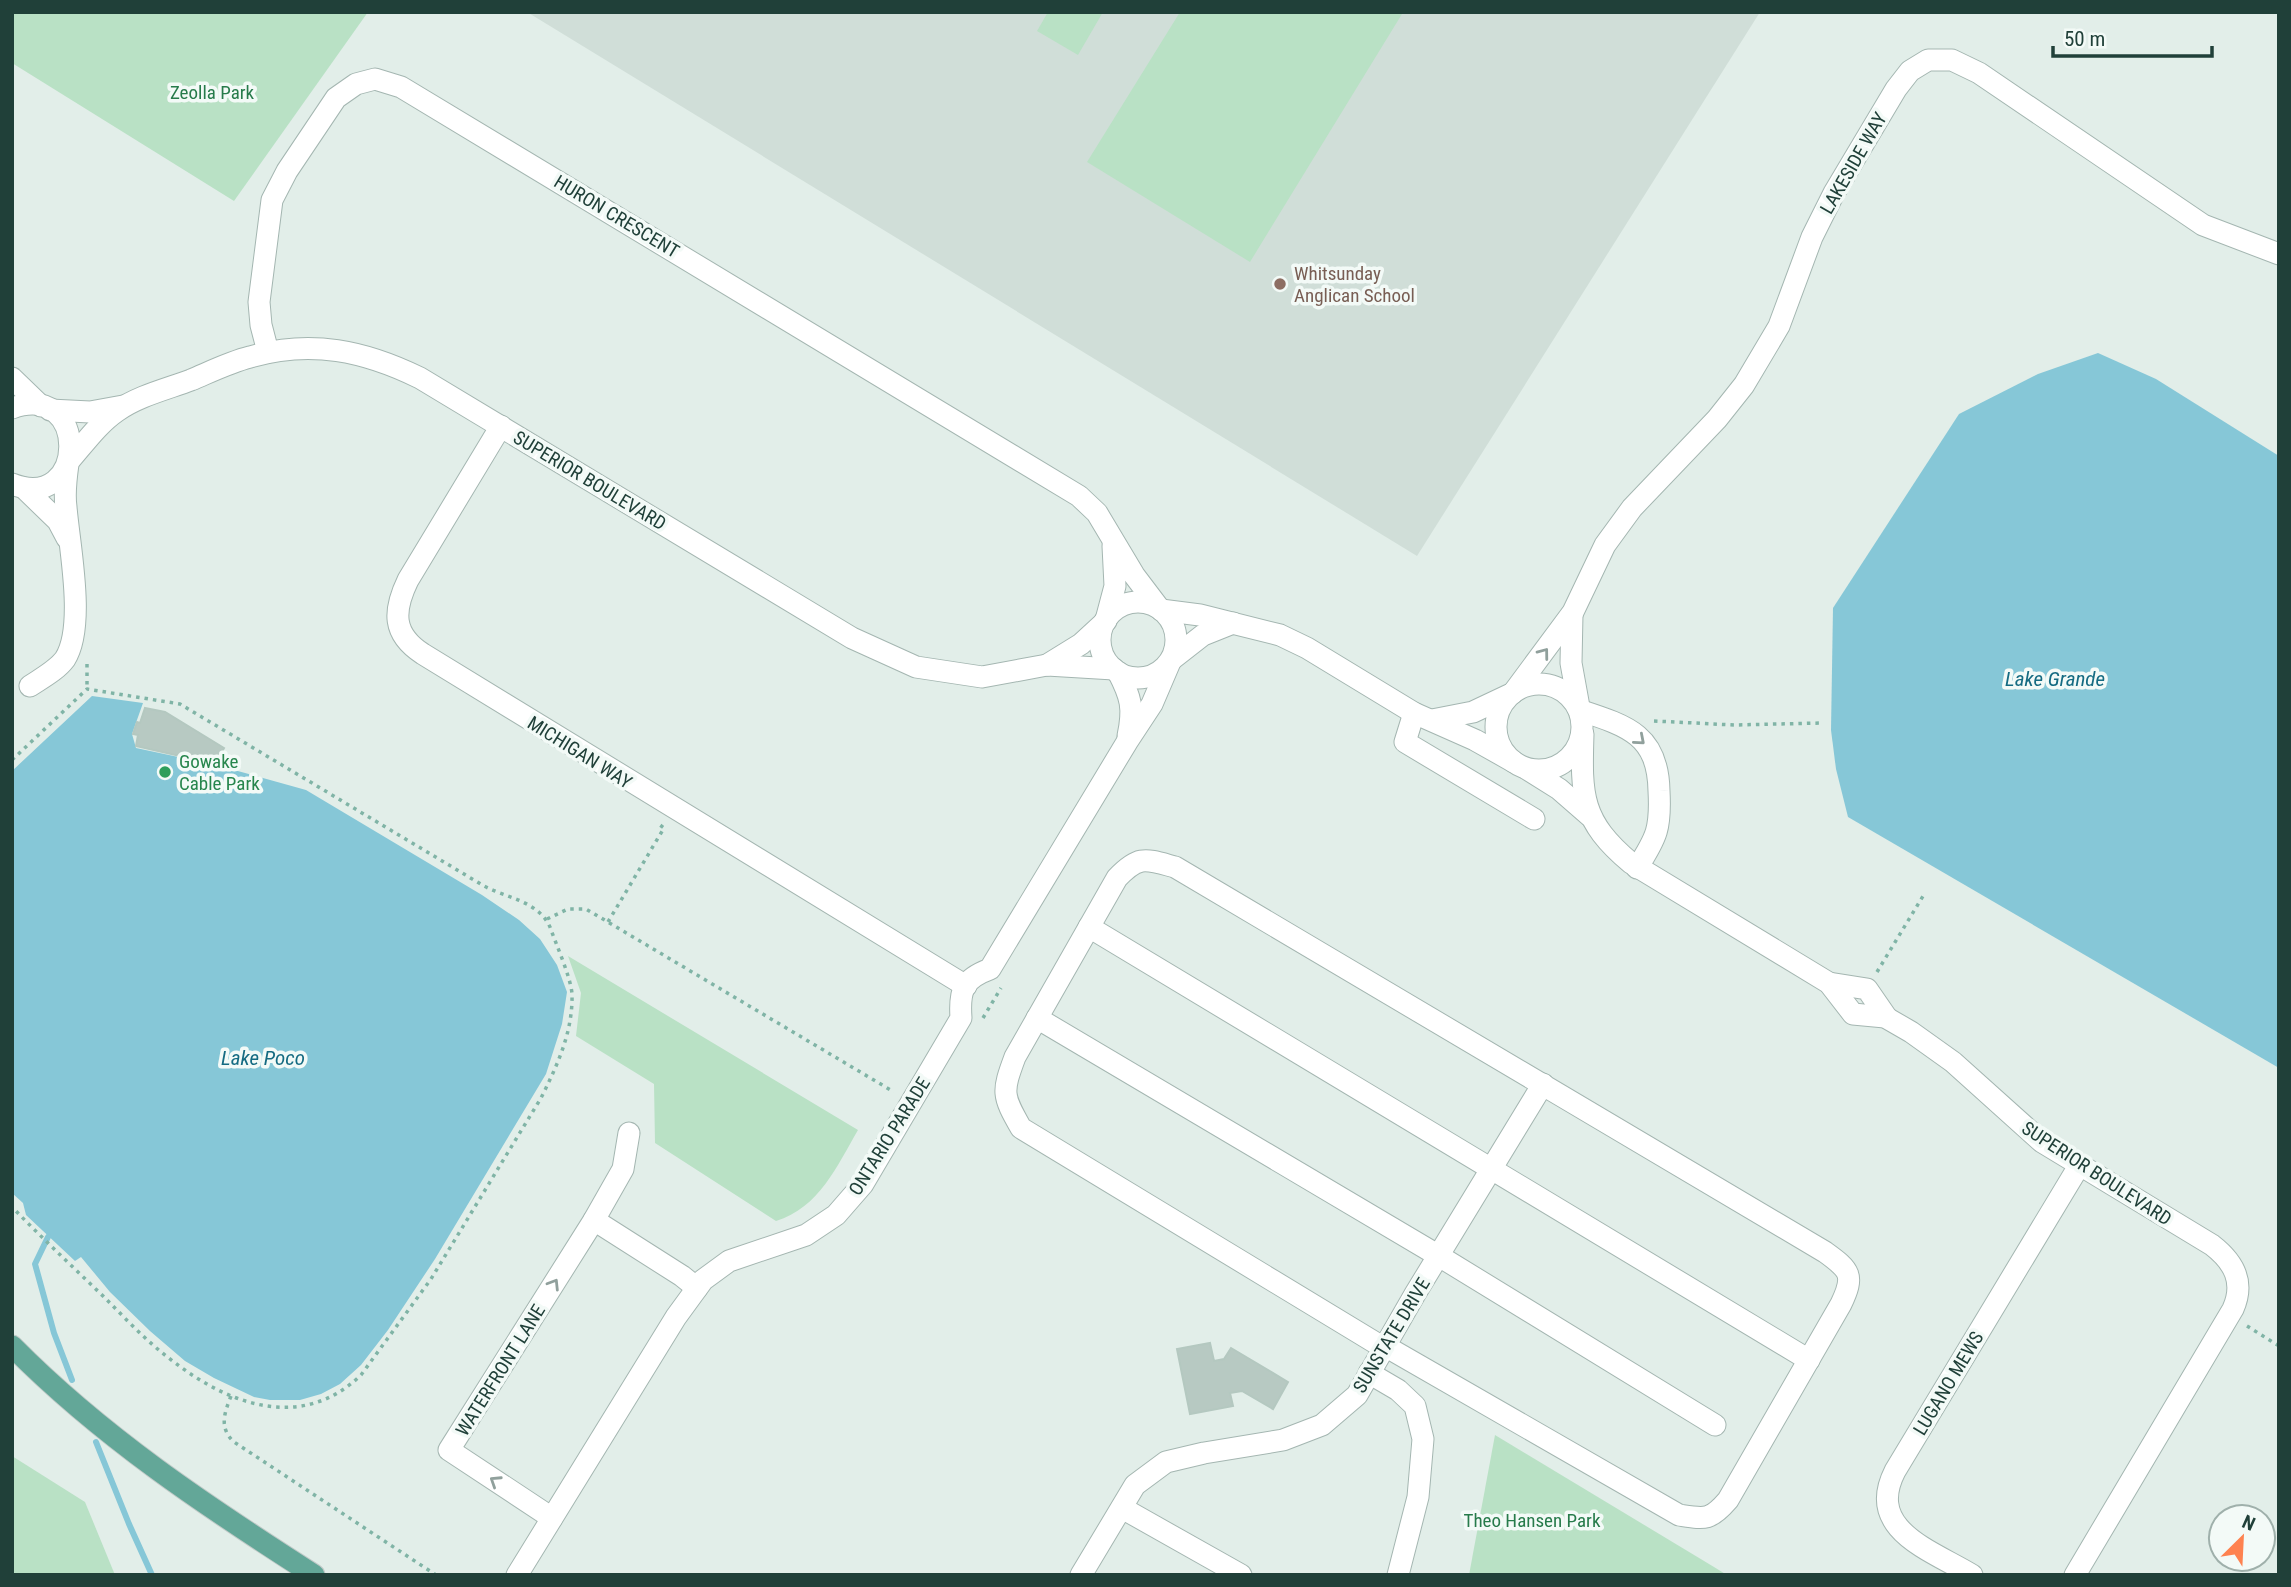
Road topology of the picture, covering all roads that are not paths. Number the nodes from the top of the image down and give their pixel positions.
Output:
1 (2279, 254) edge
2 (268, 352) junction
3 (12, 379) edge
4 (125, 406) junction
5 (12, 408) edge
6 (46, 408) junction
7 (501, 426) junction
8 (69, 462) junction
9 (17, 486) edge
10 (1112, 540) junction
11 (73, 559) junction
12 (1160, 609) junction
13 (1573, 612) junction
14 (1106, 620) junction
15 (1233, 623) junction
16 (1170, 661) junction
17 (1047, 665) junction
18 (1116, 671) junction
19 (30, 686) dead end
20 (1512, 693) junction
21 (1579, 709) junction
22 (1423, 717) junction
23 (1583, 734) junction
24 (1126, 742) junction
25 (1518, 765) junction
26 (1590, 816) junction
27 (1534, 819) dead end
28 (1637, 868) junction
29 (1089, 927) junction
30 (966, 986) junction
31 (1037, 1018) junction
32 (1543, 1084) junction
33 (629, 1133) dead end
34 (2079, 1166) junction
35 (1491, 1169) junction
36 (594, 1220) junction
37 (1438, 1256) junction
38 (697, 1288) junction
39 (12, 1346) edge
40 (1384, 1347) junction
41 (1810, 1360) junction
42 (1369, 1373) junction
43 (1715, 1425) dead end
44 (1122, 1508) junction
45 (552, 1518) junction
46 (314, 1575) edge
47 (517, 1575) edge
48 (1081, 1575) edge
49 (1241, 1575) edge
50 (1398, 1575) edge
51 (1972, 1575) edge
52 (2075, 1575) edge

1 - 13 street, LAKESIDE WAY
2 - 4 street, SUPERIOR BOULEVARD
2 - 7 street, SUPERIOR BOULEVARD
2 - 10 street, HURON CRESCENT
3 - 6 street
4 - 6 street, SUPERIOR BOULEVARD
4 - 8 street, SUPERIOR BOULEVARD
5 - 6 street, SUPERIOR BOULEVARD
6 - 8 street
7 - 17 street, SUPERIOR BOULEVARD
7 - 30 street, MICHIGAN WAY
8 - 9 street, SUPERIOR BOULEVARD
8 - 11 street
9 - 11 street
10 - 12 street, HURON CRESCENT
10 - 14 street, HURON CRESCENT
11 - 19 street
12 - 14 street
12 - 15 street, SUPERIOR BOULEVARD
12 - 16 street
20 -> 13 street, LAKESIDE WAY
13 - 21 street, LAKESIDE WAY
14 - 17 street, SUPERIOR BOULEVARD
14 - 18 street
15 - 16 street
15 - 22 street, SUPERIOR BOULEVARD
16 - 18 street
16 - 24 street
17 - 18 street, SUPERIOR BOULEVARD
18 - 24 street
20 - 21 street
20 - 22 street
20 - 25 street
21 - 23 street
21 -> 28 street
22 - 25 street, SUPERIOR BOULEVARD
22 - 27 street
23 - 25 street
23 - 26 street, SUPERIOR BOULEVARD
24 - 30 street
25 - 26 street, SUPERIOR BOULEVARD
26 - 28 street, SUPERIOR BOULEVARD
28 - 34 street, SUPERIOR BOULEVARD
29 - 31 street
29 - 32 street
29 - 35 street
30 - 38 street, ONTARIO PARADE
31 - 37 street
31 - 40 street
32 - 35 street, SUNSTATE DRIVE
32 - 41 street
33 - 36 street, WATERFRONT LANE
34 - 51 street, LUGANO MEWS
34 - 52 street, SUPERIOR BOULEVARD
35 - 37 street, SUNSTATE DRIVE
35 - 41 street
36 - 38 street
45 -> 36 street, WATERFRONT LANE
37 - 40 street, SUNSTATE DRIVE
37 - 43 street
38 - 45 street, ONTARIO PARADE
39 - 46 main road
40 - 41 street
40 - 42 street, SUNSTATE DRIVE
42 - 44 street, SUNSTATE DRIVE
42 - 50 street
44 - 48 street, SUNSTATE DRIVE
44 - 49 street
45 - 47 street, ONTARIO PARADE

